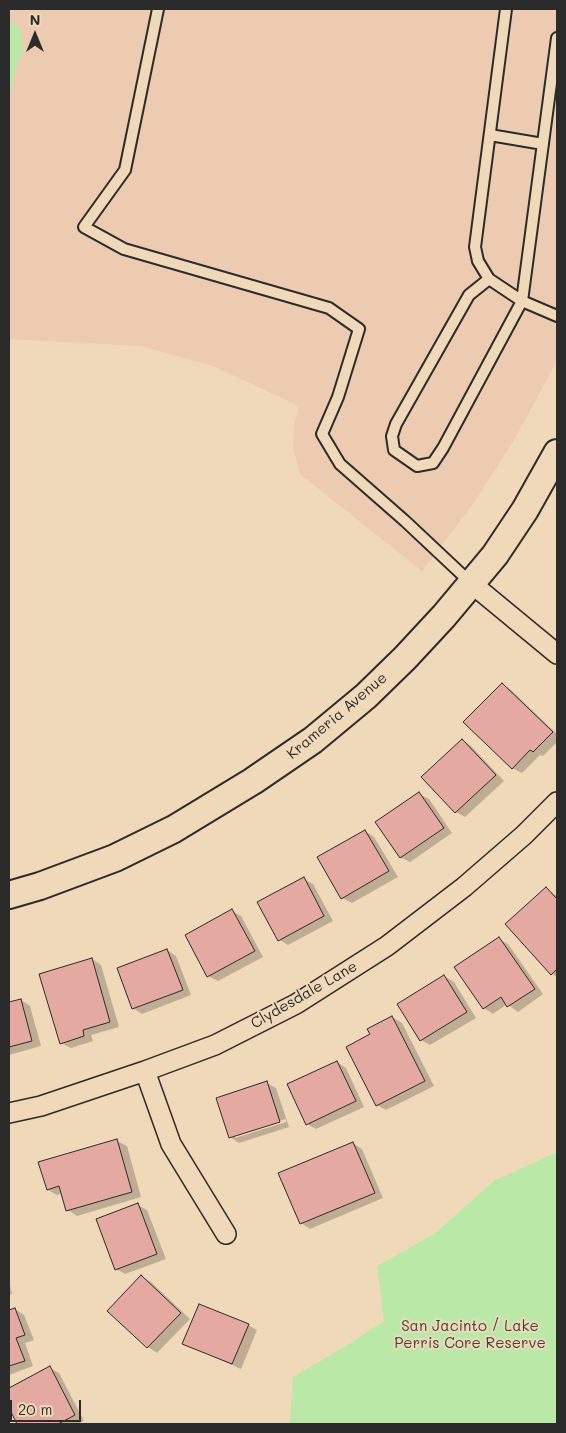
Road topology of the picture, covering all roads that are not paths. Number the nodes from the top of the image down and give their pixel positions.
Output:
1 (158, 9) edge
2 (506, 9) edge
3 (557, 38) edge
4 (490, 135) junction
5 (544, 144) junction
6 (489, 280) junction
7 (522, 301) junction
8 (557, 316) edge
9 (557, 452) edge
10 (471, 583) junction
11 (557, 654) edge
12 (557, 802) edge
13 (9, 894) edge
14 (145, 1071) junction
15 (9, 1113) edge
16 (226, 1234) dead end

1 - 10 lane
2 - 4 lane
3 - 5 lane
4 - 5 lane
4 - 6 lane
5 - 7 lane
6 - 7 lane
6 - 7 lane
7 - 8 lane
9 - 10 street, Krameria Avenue
10 - 11 street
10 - 13 street, Krameria Avenue
12 - 14 street, Clydesdale Lane
14 - 15 street, Clydesdale Lane
14 - 16 street

